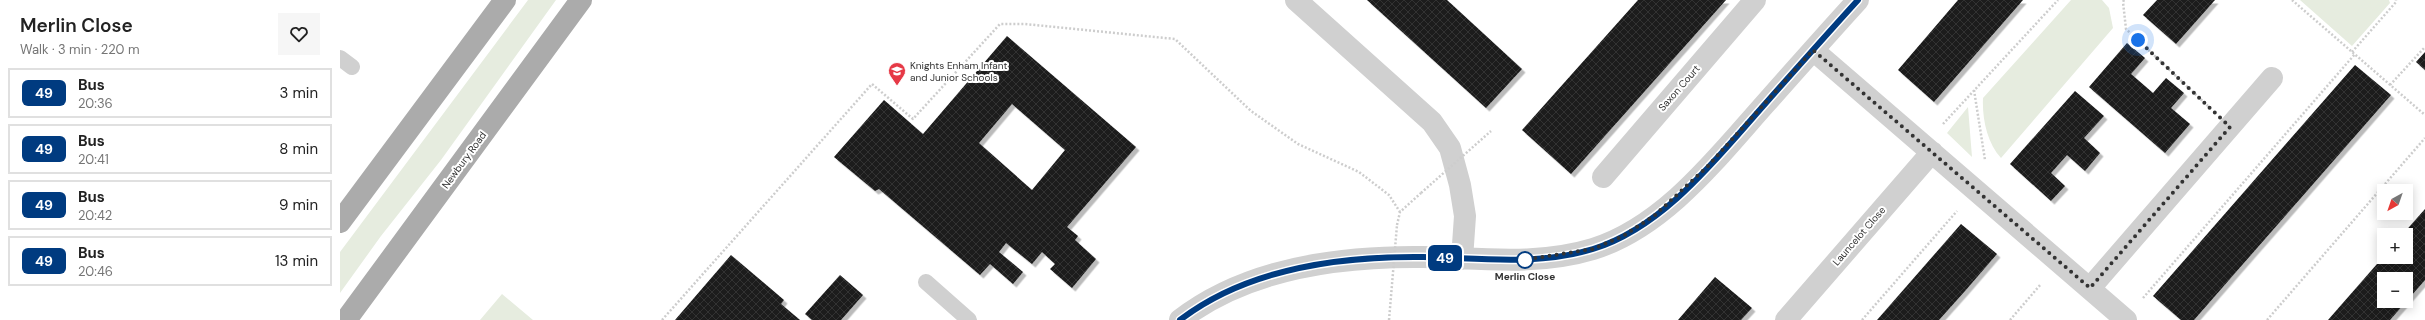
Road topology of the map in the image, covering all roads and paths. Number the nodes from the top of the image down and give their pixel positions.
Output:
1 (505, 0) edge
2 (581, 0) edge
3 (1296, 0) edge
4 (1755, 0) edge
5 (1858, 0) edge
6 (2058, 0) edge
7 (2292, 0) edge
8 (2396, 0) edge
9 (2123, 1) edge
10 (2425, 47) edge
11 (1813, 50) junction
12 (2354, 53) junction
13 (2272, 78) dead end
14 (2390, 85) junction
15 (1974, 90) junction
16 (2425, 115) edge
17 (2230, 127) junction
18 (1491, 131) dead end
19 (2425, 138) edge
20 (1928, 149) junction
21 (1603, 177) dead end
22 (1976, 190) junction
23 (1992, 204) junction
24 (1400, 212) junction
25 (340, 222) edge
26 (1462, 260) junction
27 (2059, 263) junction
28 (926, 282) dead end
29 (2090, 288) junction
30 (2125, 319) edge
31 (346, 320) edge
32 (662, 320) edge
33 (969, 320) edge
34 (1180, 320) edge
35 (1389, 320) edge
36 (1786, 320) edge
37 (1862, 320) edge
38 (2010, 320) edge
39 (2267, 320) edge

1 - 25 main road
2 - 31 main road, Newbury Road
3 - 26 street
4 - 21 street, Saxon Court
5 - 11 street
6 - 15 path
7 - 12 path
8 - 12 path
9 - 17 path
10 - 14 path
11 - 20 street
11 - 26 street
12 - 14 path
12 - 30 path
13 - 17 street
14 - 16 path
15 - 20 path
15 - 23 path
17 - 29 street
18 - 24 path, bridge
19 - 39 path
20 - 22 street
20 - 36 street, Launcelot Close
22 - 23 street
22 - 37 path
23 - 27 street
24 - 32 path
24 - 35 path, bridge
26 - 34 street
27 - 29 street
27 - 38 path
28 - 33 lane
29 - 30 street

